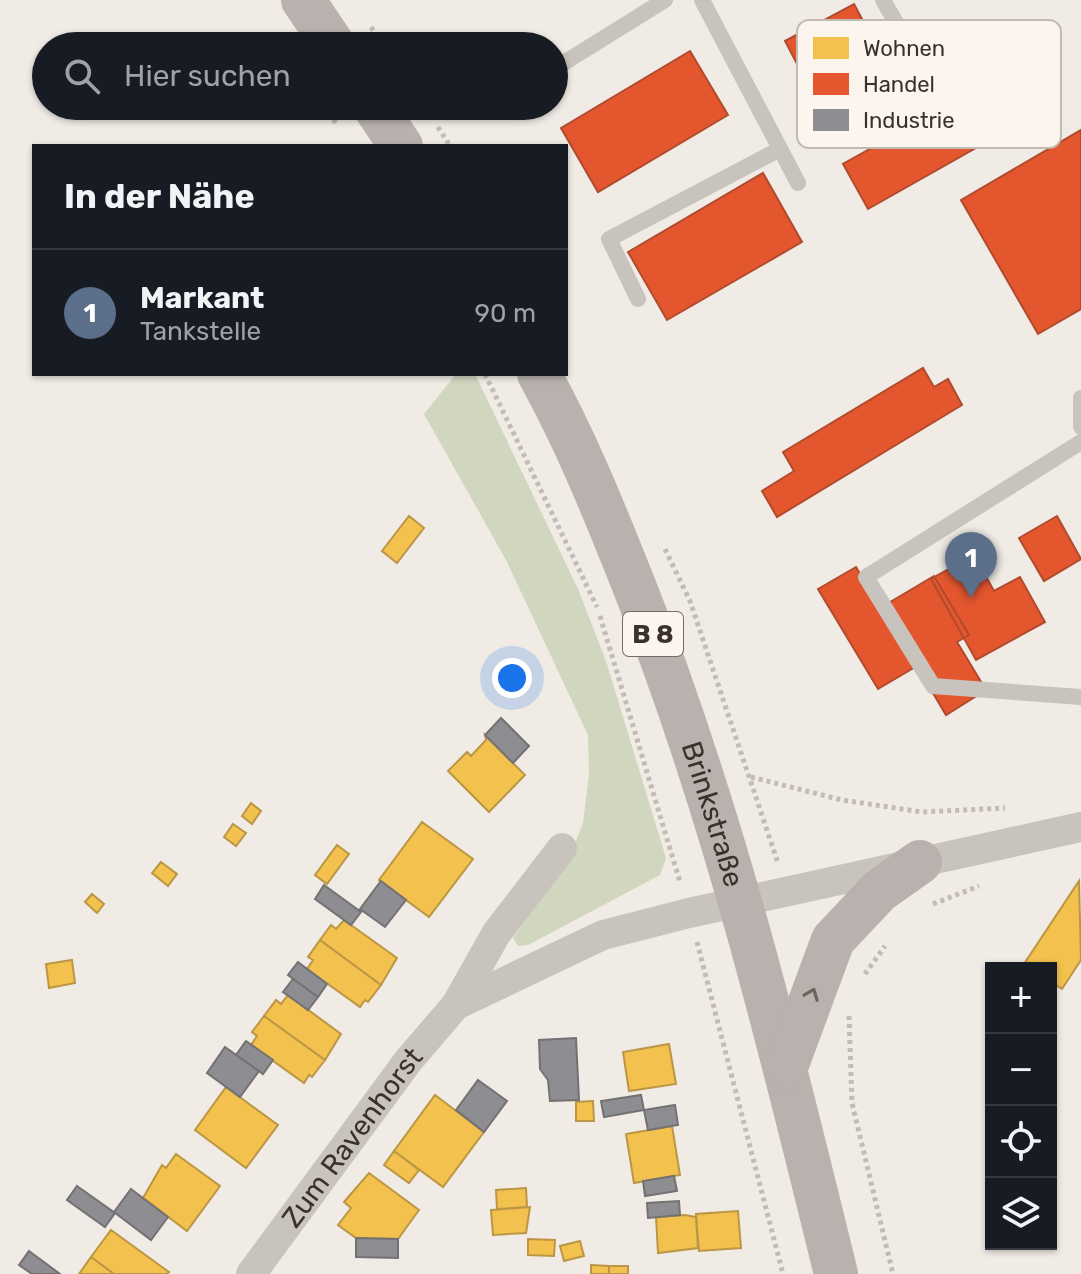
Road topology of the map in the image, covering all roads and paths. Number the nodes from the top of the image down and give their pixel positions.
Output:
1 (303, 0) edge
2 (665, 0) edge
3 (702, 0) edge
4 (883, 0) edge
5 (894, 20) edge
6 (325, 32) edge
7 (568, 60) edge
8 (383, 120) edge
9 (400, 144) edge
10 (780, 149) junction
11 (798, 183) dead end
12 (638, 299) dead end
13 (486, 376) edge
14 (540, 376) edge
15 (1081, 398) edge
16 (1081, 427) edge
17 (1081, 442) edge
18 (1081, 697) edge
19 (709, 790) junction
20 (657, 806) junction
21 (1016, 808) dead end
22 (1081, 827) edge
23 (562, 848) dead end
24 (920, 862) junction
25 (990, 883) dead end
26 (739, 904) junction
27 (922, 908) dead end
28 (689, 913) junction
29 (892, 937) dead end
30 (857, 984) dead end
31 (456, 1005) junction
32 (786, 1067) junction
33 (251, 1274) edge
34 (783, 1274) edge
35 (836, 1274) edge

1 - 6 main road
2 - 7 lane
3 - 10 lane
4 - 5 lane
8 - 9 main road
10 - 11 lane
10 - 12 lane
13 - 20 path
14 - 19 main road, Brinkstraße / B 8
15 - 16 lane
17 - 18 lane
19 - 20 path
19 - 21 path
19 - 26 main road, Brinkstraße / B 8
20 - 28 path
22 - 24 street, Zum Ravenhorst
23 - 31 street, Zum Ravenhorst
24 - 26 street, Zum Ravenhorst
32 -> 24 main road
25 - 27 path
26 - 28 street, Zum Ravenhorst
26 - 32 main road, Brinkstraße / B 8
28 - 31 street, Zum Ravenhorst
28 - 34 path
29 - 30 path
31 - 33 street, Zum Ravenhorst
32 - 35 main road, Brinkstraße / B 8

